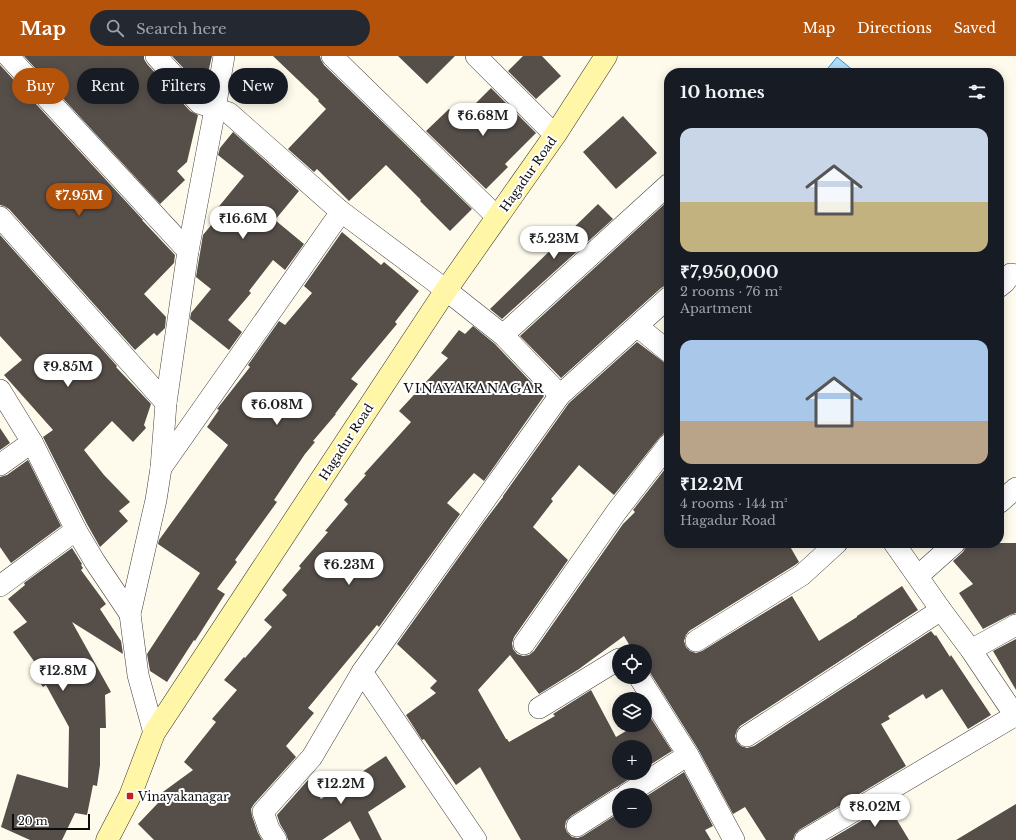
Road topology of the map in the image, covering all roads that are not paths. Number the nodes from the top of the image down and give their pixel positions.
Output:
1 (8, 56) edge
2 (156, 56) edge
3 (224, 56) edge
4 (332, 56) edge
5 (476, 56) edge
6 (606, 56) edge
7 (215, 109) junction
8 (555, 135) junction
9 (664, 189) edge
10 (339, 210) junction
11 (0, 217) edge
12 (497, 217) junction
13 (188, 251) junction
14 (1016, 275) edge
15 (1004, 283) edge
16 (446, 290) junction
17 (664, 302) edge
18 (637, 326) junction
19 (503, 335) junction
20 (664, 348) edge
21 (0, 390) edge
22 (560, 395) junction
23 (166, 403) junction
24 (32, 442) junction
25 (664, 450) edge
26 (0, 465) edge
27 (160, 468) junction
28 (1016, 488) edge
29 (1004, 499) edge
30 (76, 530) junction
31 (832, 548) edge
32 (898, 548) edge
33 (949, 548) edge
34 (918, 576) junction
35 (0, 586) edge
36 (941, 610) junction
37 (130, 614) junction
38 (1016, 625) edge
39 (696, 641) dead end
40 (524, 644) dead end
41 (970, 650) junction
42 (612, 663) edge
43 (362, 672) junction
44 (643, 684) edge
45 (539, 708) dead end
46 (1016, 716) edge
47 (154, 733) junction
48 (747, 736) dead end
49 (688, 755) junction
50 (637, 788) edge
51 (612, 804) edge
52 (577, 826) dead end
53 (111, 839) edge
54 (276, 840) edge
55 (476, 840) edge
56 (734, 840) edge
57 (805, 840) edge

1 - 13 street
2 - 7 street
3 - 7 street
4 - 12 street
5 - 8 street
6 - 8 street, Hagadur Road
7 - 10 street
7 - 13 street
8 - 12 street, Hagadur Road
9 - 19 street
10 - 16 street
10 - 27 street
11 - 23 street
12 - 16 street, Hagadur Road
13 - 23 street
14 - 15 street
16 - 19 street
16 - 47 street, Hagadur Road
17 - 18 street
18 - 20 street
18 - 22 street
19 - 22 street
21 - 24 street
22 - 43 street
23 - 27 street
24 - 26 street
24 - 30 street
25 - 40 street
27 - 37 street
28 - 29 street
30 - 35 street
30 - 37 street
31 - 39 street
32 - 34 street
33 - 34 street
34 - 36 street
36 - 41 street
36 - 48 street
37 - 47 street
38 - 41 street
41 - 46 street
42 - 45 street
43 - 54 street
43 - 55 street
44 - 49 street
46 - 57 street
47 - 53 street, Hagadur Road
49 - 50 street
49 - 56 street
51 - 52 street

